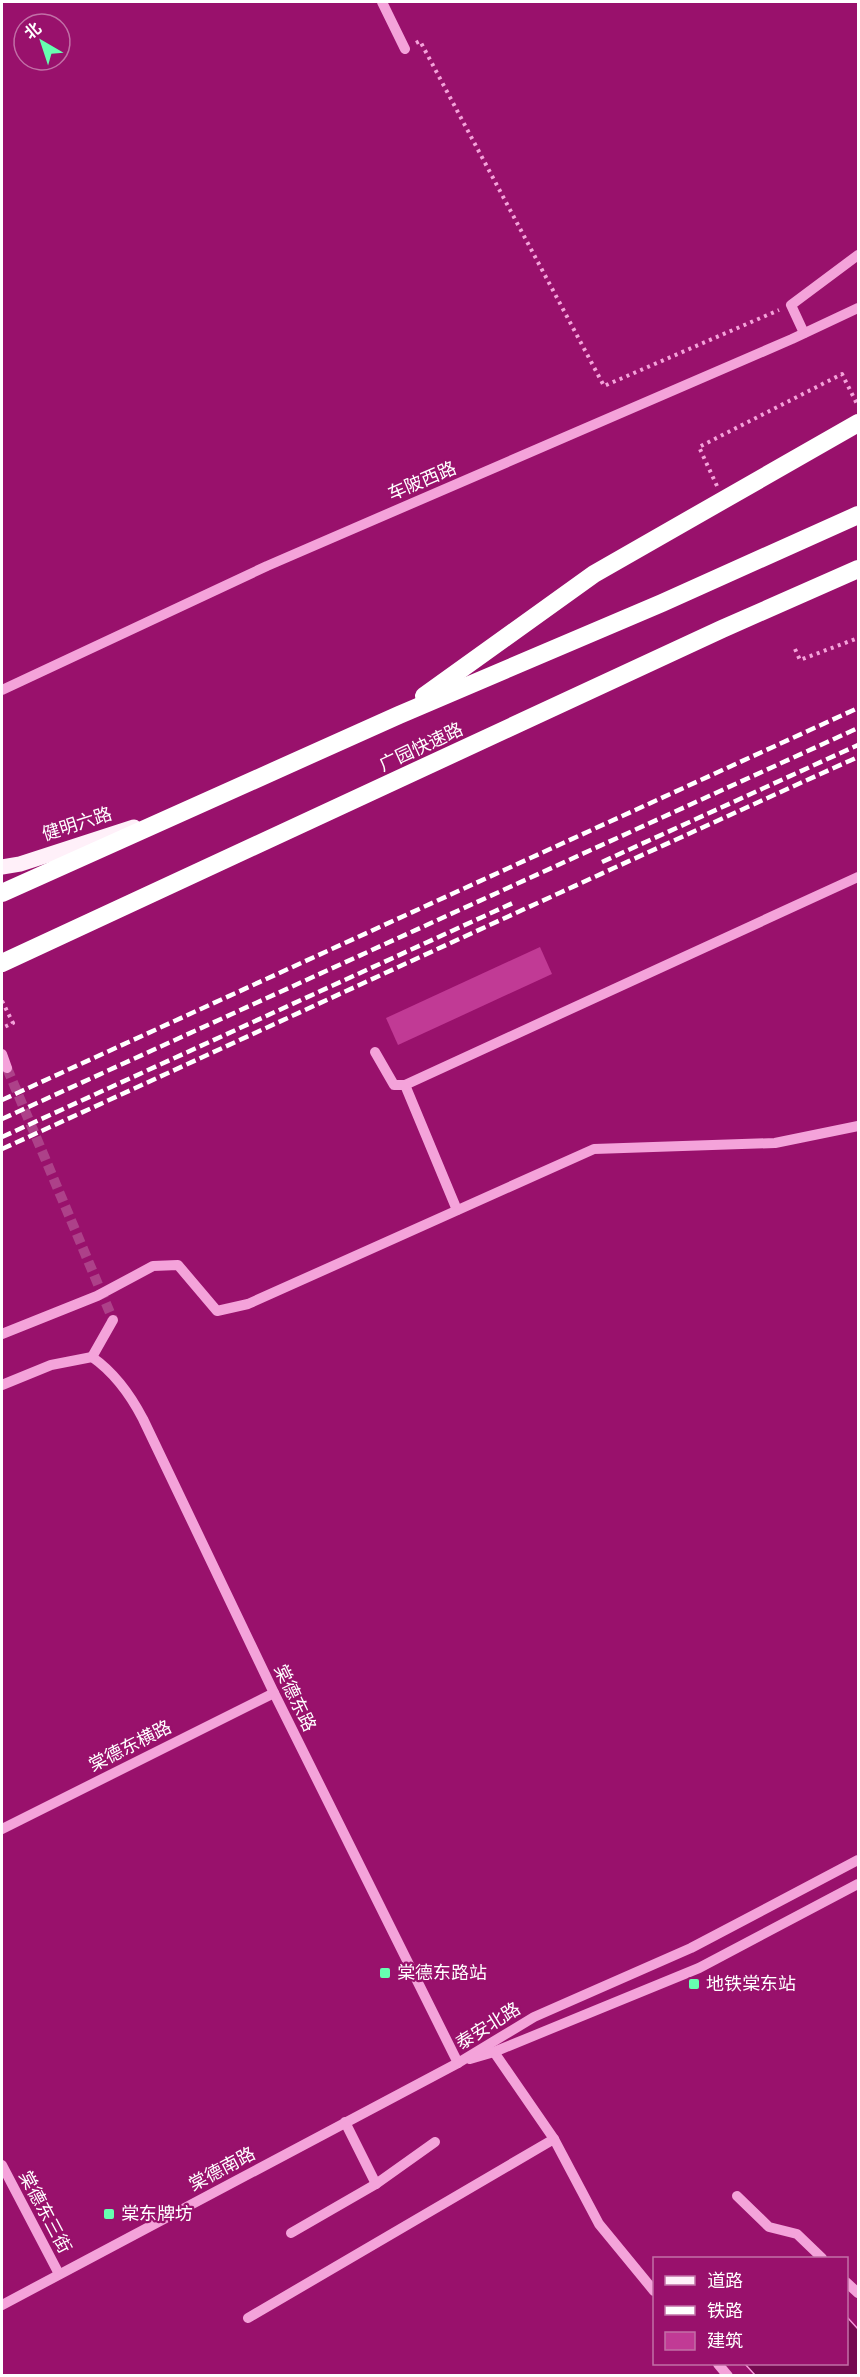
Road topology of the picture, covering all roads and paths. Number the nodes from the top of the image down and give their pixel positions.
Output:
1 (382, 3) edge
2 (405, 49) joint
3 (858, 255) edge
4 (790, 305) junction
5 (858, 308) edge
6 (804, 333) junction
7 (858, 406) edge
8 (858, 423) edge
9 (724, 500) junction
10 (858, 515) edge
11 (858, 568) edge
12 (858, 638) edge
13 (795, 649) dead end
14 (2, 690) edge
15 (399, 715) junction
16 (166, 819) junction
17 (2, 867) edge
18 (858, 877) edge
19 (2, 893) edge
20 (2, 963) edge
21 (2, 1001) edge
22 (2, 1028) edge
23 (375, 1052) dead end
24 (2, 1054) edge
25 (7, 1068) dead end
26 (405, 1085) junction
27 (858, 1126) edge
28 (457, 1210) junction
29 (113, 1320) dead end
30 (2, 1334) edge
31 (92, 1357) junction
32 (2, 1385) edge
33 (274, 1693) junction
34 (2, 1829) edge
35 (858, 1860) edge
36 (858, 1884) edge
37 (494, 2052) junction
38 (458, 2063) junction
39 (345, 2122) junction
40 (554, 2139) junction
41 (435, 2142) dead end
42 (2, 2165) edge
43 (376, 2184) junction
44 (737, 2196) dead end
45 (291, 2233) dead end
46 (820, 2257) edge
47 (59, 2274) junction
48 (653, 2290) edge
49 (2, 2305) edge
50 (248, 2318) dead end

1 - 2 street
2 - 4 path
3 - 4 street
4 - 6 street
5 - 6 street, 车陂西路
6 - 14 street, 车陂西路
7 - 9 path
8 - 9 highway
9 - 15 highway
10 - 15 highway, 广园快速路
11 - 20 highway, 广园快速路
12 - 13 path
15 - 16 highway, 广园快速路
16 - 17 main road, 健明六路
16 - 19 highway, 广园快速路
18 - 26 street
21 - 22 path
23 - 26 street
24 - 25 street
26 - 28 street
27 - 28 street
28 - 30 street
29 - 31 street
31 - 32 street
31 - 33 street, 棠德东路
33 - 34 street, 棠德东横路
33 - 38 street, 棠德东路
35 - 38 street, 泰安北路
36 - 37 street, 泰安北路
37 - 38 street, 泰安北路
37 - 40 street
38 - 39 street, 棠德南路
39 - 43 street
39 - 47 street, 棠德南路
40 - 48 street
40 - 50 street
41 - 43 street
42 - 47 street, 棠德东三街
43 - 45 street
44 - 46 street
47 - 49 street, 棠德南路

